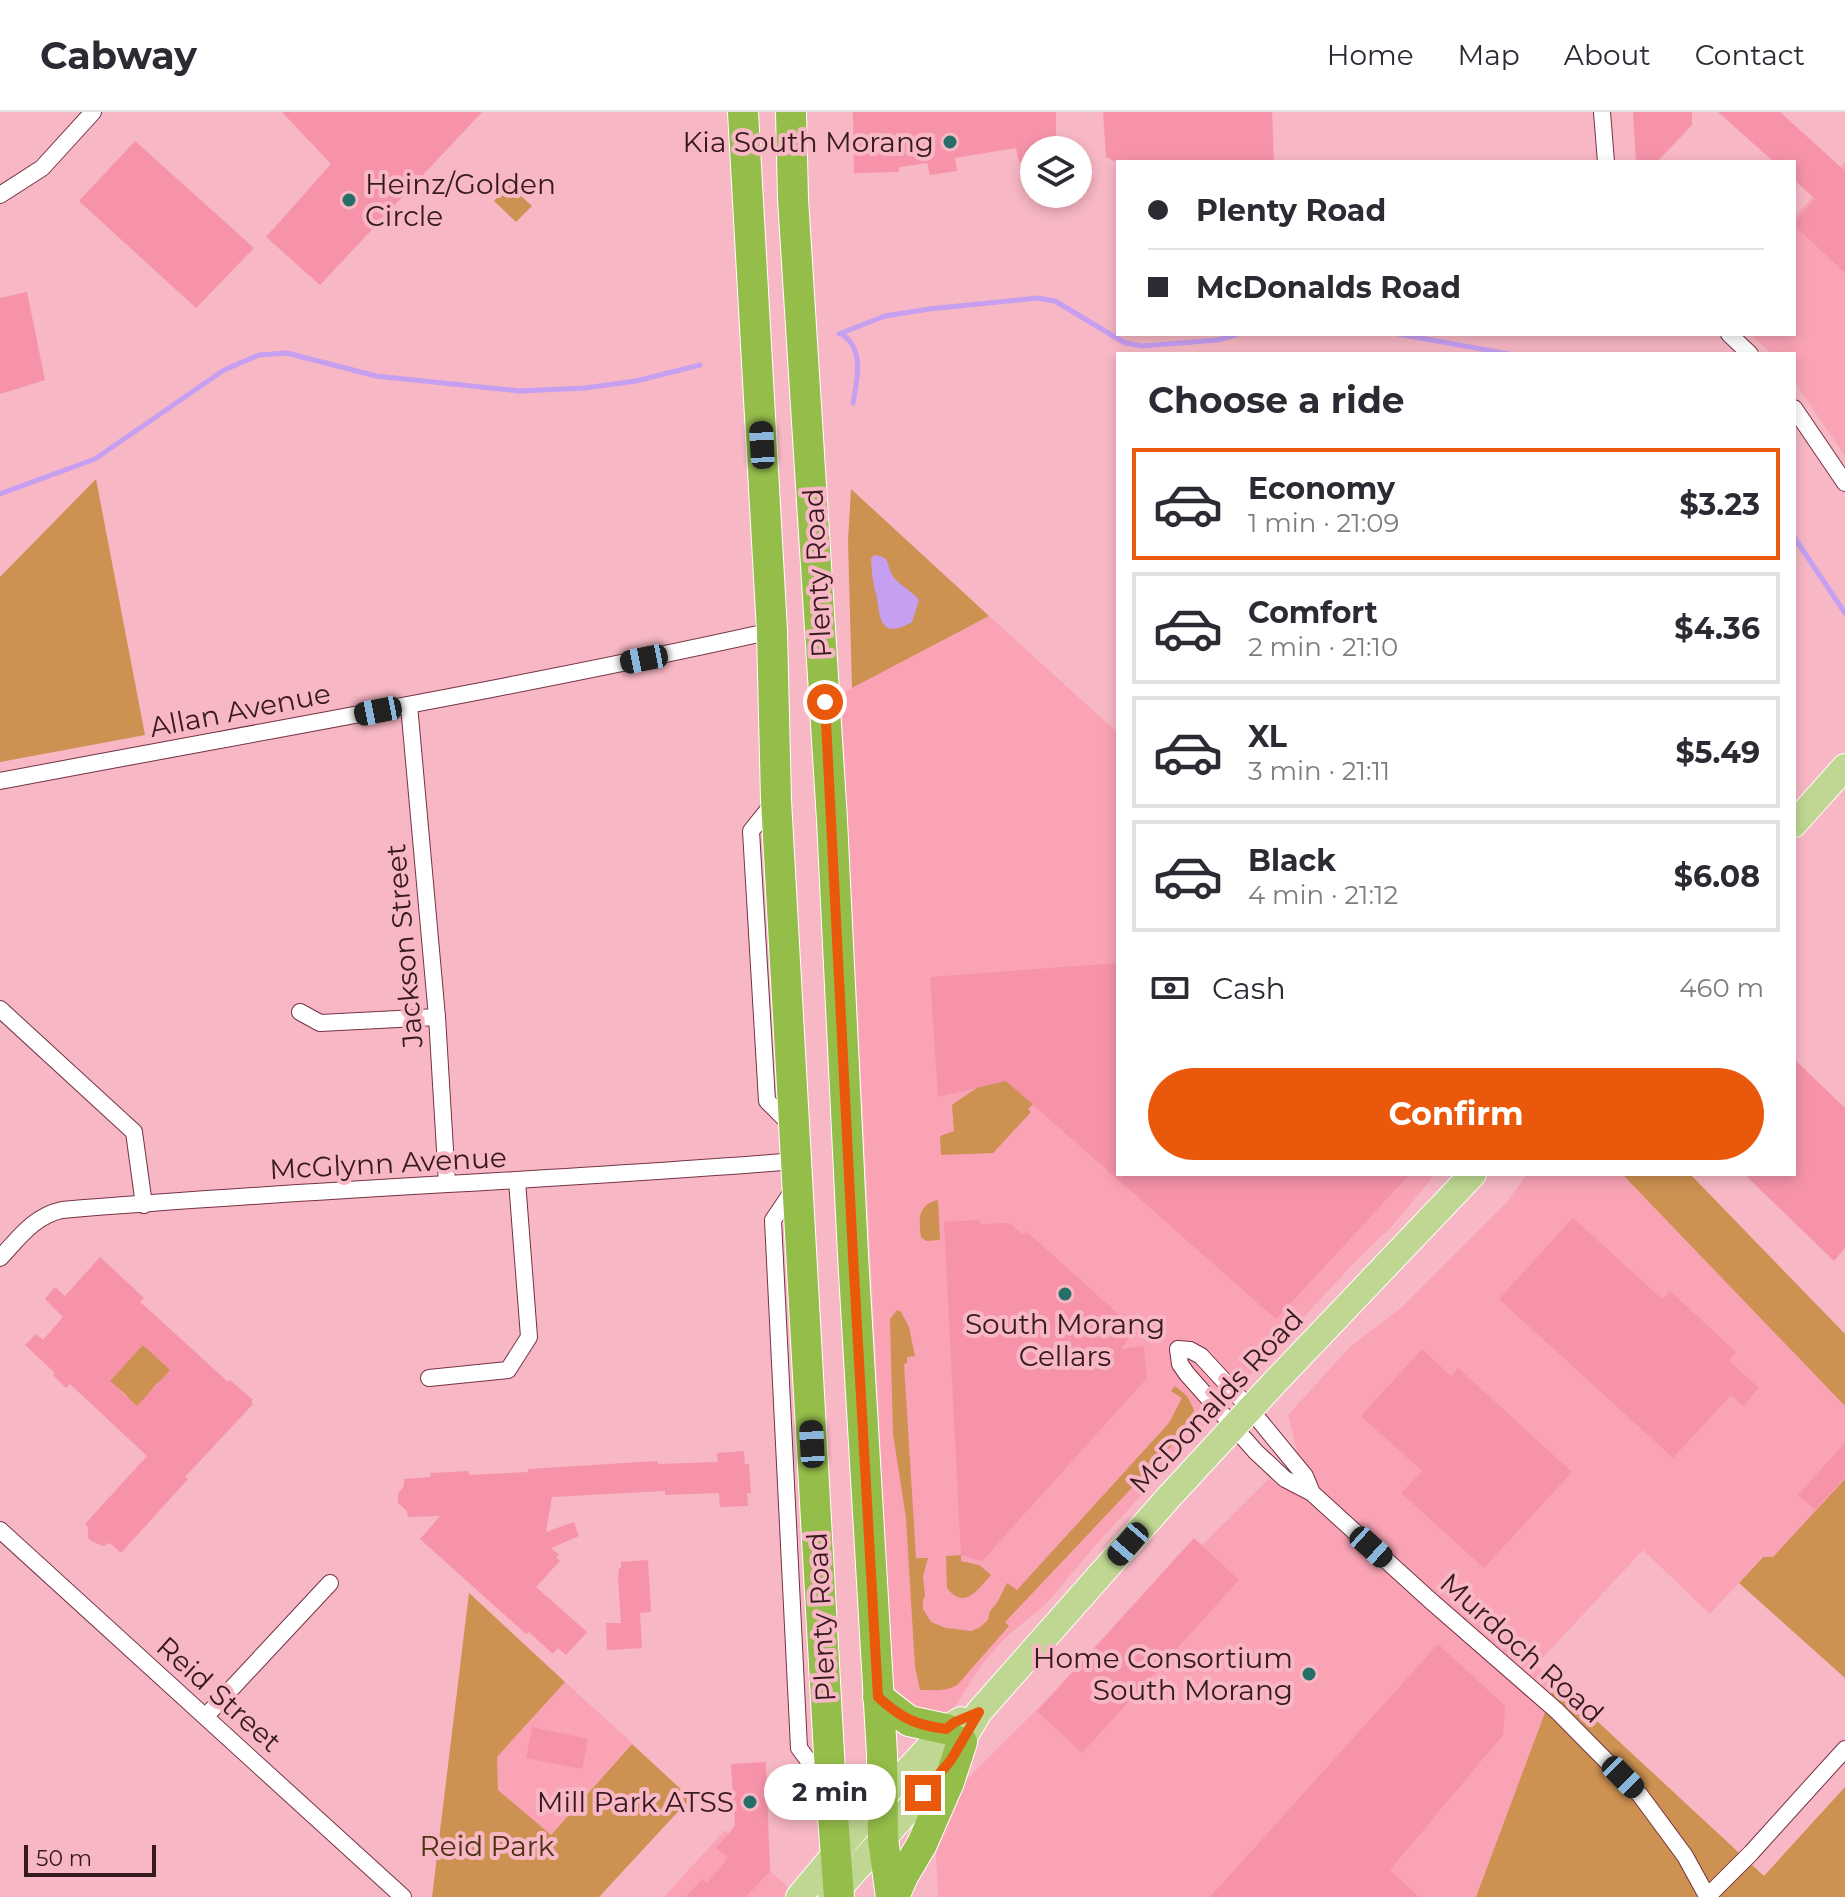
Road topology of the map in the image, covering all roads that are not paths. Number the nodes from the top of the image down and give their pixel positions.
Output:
1 (93, 112) edge
2 (743, 112) edge
3 (791, 112) edge
4 (1602, 112) edge
5 (1606, 160) edge
6 (0, 195) edge
7 (793, 199) junction
8 (750, 250) junction
9 (1731, 336) edge
10 (1748, 352) edge
11 (1796, 411) edge
12 (1845, 483) edge
13 (772, 631) junction
14 (409, 705) junction
15 (1845, 767) edge
16 (0, 781) edge
17 (1796, 822) edge
18 (0, 1009) edge
19 (300, 1012) dead end
20 (437, 1017) junction
21 (797, 1172) junction
22 (1471, 1176) edge
23 (517, 1181) junction
24 (447, 1183) junction
25 (144, 1205) junction
26 (853, 1255) junction
27 (0, 1258) edge
28 (802, 1261) junction
29 (429, 1378) dead end
30 (1242, 1418) junction
31 (812, 1444) junction
32 (1312, 1493) junction
33 (787, 1494) junction
34 (0, 1530) edge
35 (330, 1583) dead end
36 (878, 1697) junction
37 (206, 1716) junction
38 (954, 1736) junction
39 (1845, 1749) edge
40 (831, 1790) junction
41 (881, 1799) junction
42 (883, 1839) junction
43 (835, 1855) junction
44 (836, 1894) edge
45 (1707, 1896) edge
46 (403, 1897) edge
47 (799, 1897) edge
48 (892, 1897) edge

1 - 6 street
2 - 8 highway, Plenty Road
3 - 7 highway, Plenty Road
4 - 5 street
7 - 8 highway
7 - 26 highway, Plenty Road
8 - 13 highway, Plenty Road
9 - 10 street
11 - 12 street
13 - 14 street, Allan Avenue
13 - 21 highway, Plenty Road
14 - 16 street, Allan Avenue
14 - 20 street, Jackson Street
15 - 17 main road
18 - 25 street
19 - 20 street
20 - 24 street, Jackson Street
21 - 23 street, McGlynn Avenue
21 - 28 highway, Plenty Road
21 - 33 street, Plenty Road
22 - 30 main road, McDonalds Road
23 - 24 street, McGlynn Avenue
23 - 29 street
24 - 25 street, McGlynn Avenue
25 - 27 street, McGlynn Avenue
26 - 28 highway
26 - 36 highway, Plenty Road
28 - 31 highway, Plenty Road
30 - 32 street, Murdoch Road
30 - 32 street, Murdoch Road
30 - 38 main road, McDonalds Road
31 - 33 street, Plenty Road
31 - 40 highway, Plenty Road
32 - 45 street, Murdoch Road
33 - 40 street, Plenty Road
34 - 37 street, Reid Street
35 - 37 street
36 - 38 highway
36 - 41 highway, Plenty Road
37 - 46 street, Reid Street
38 - 41 main road, McDonalds Road
38 - 42 main road, McDonalds Road
38 - 48 highway
39 - 45 street
40 - 43 highway, Plenty Road
41 - 42 highway, Plenty Road
41 - 43 main road, McDonalds Road
42 - 44 main road, McDonalds Road
42 - 48 highway, Plenty Road
43 - 44 highway, Plenty Road
43 - 47 main road, McDonalds Road

